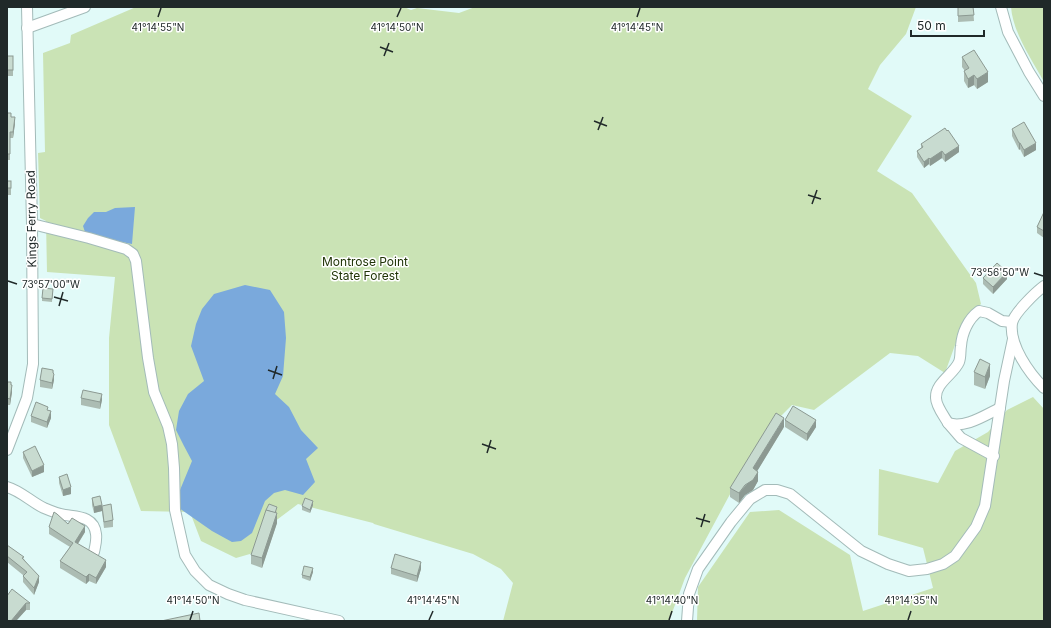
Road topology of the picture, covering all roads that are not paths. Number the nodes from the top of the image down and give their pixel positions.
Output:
1 (27, 7) edge
2 (85, 7) edge
3 (1001, 7) edge
4 (27, 28) junction
5 (1044, 96) edge
6 (32, 224) junction
7 (1044, 286) edge
8 (1012, 322) junction
9 (1012, 339) junction
10 (1044, 388) edge
11 (1000, 408) junction
12 (948, 423) junction
13 (7, 450) edge
14 (994, 456) junction
15 (7, 487) edge
16 (94, 552) edge
17 (339, 621) edge
18 (687, 621) edge

1 - 4 street, Kings Ferry Road
2 - 4 street
3 - 5 street
4 - 6 street, Kings Ferry Road
6 - 13 street, Kings Ferry Road
6 - 17 street
7 - 8 street
8 - 9 street
8 - 12 street
9 - 10 street
9 - 11 street
11 - 12 street
11 - 14 street
12 - 14 street
14 - 18 street
15 - 16 street

